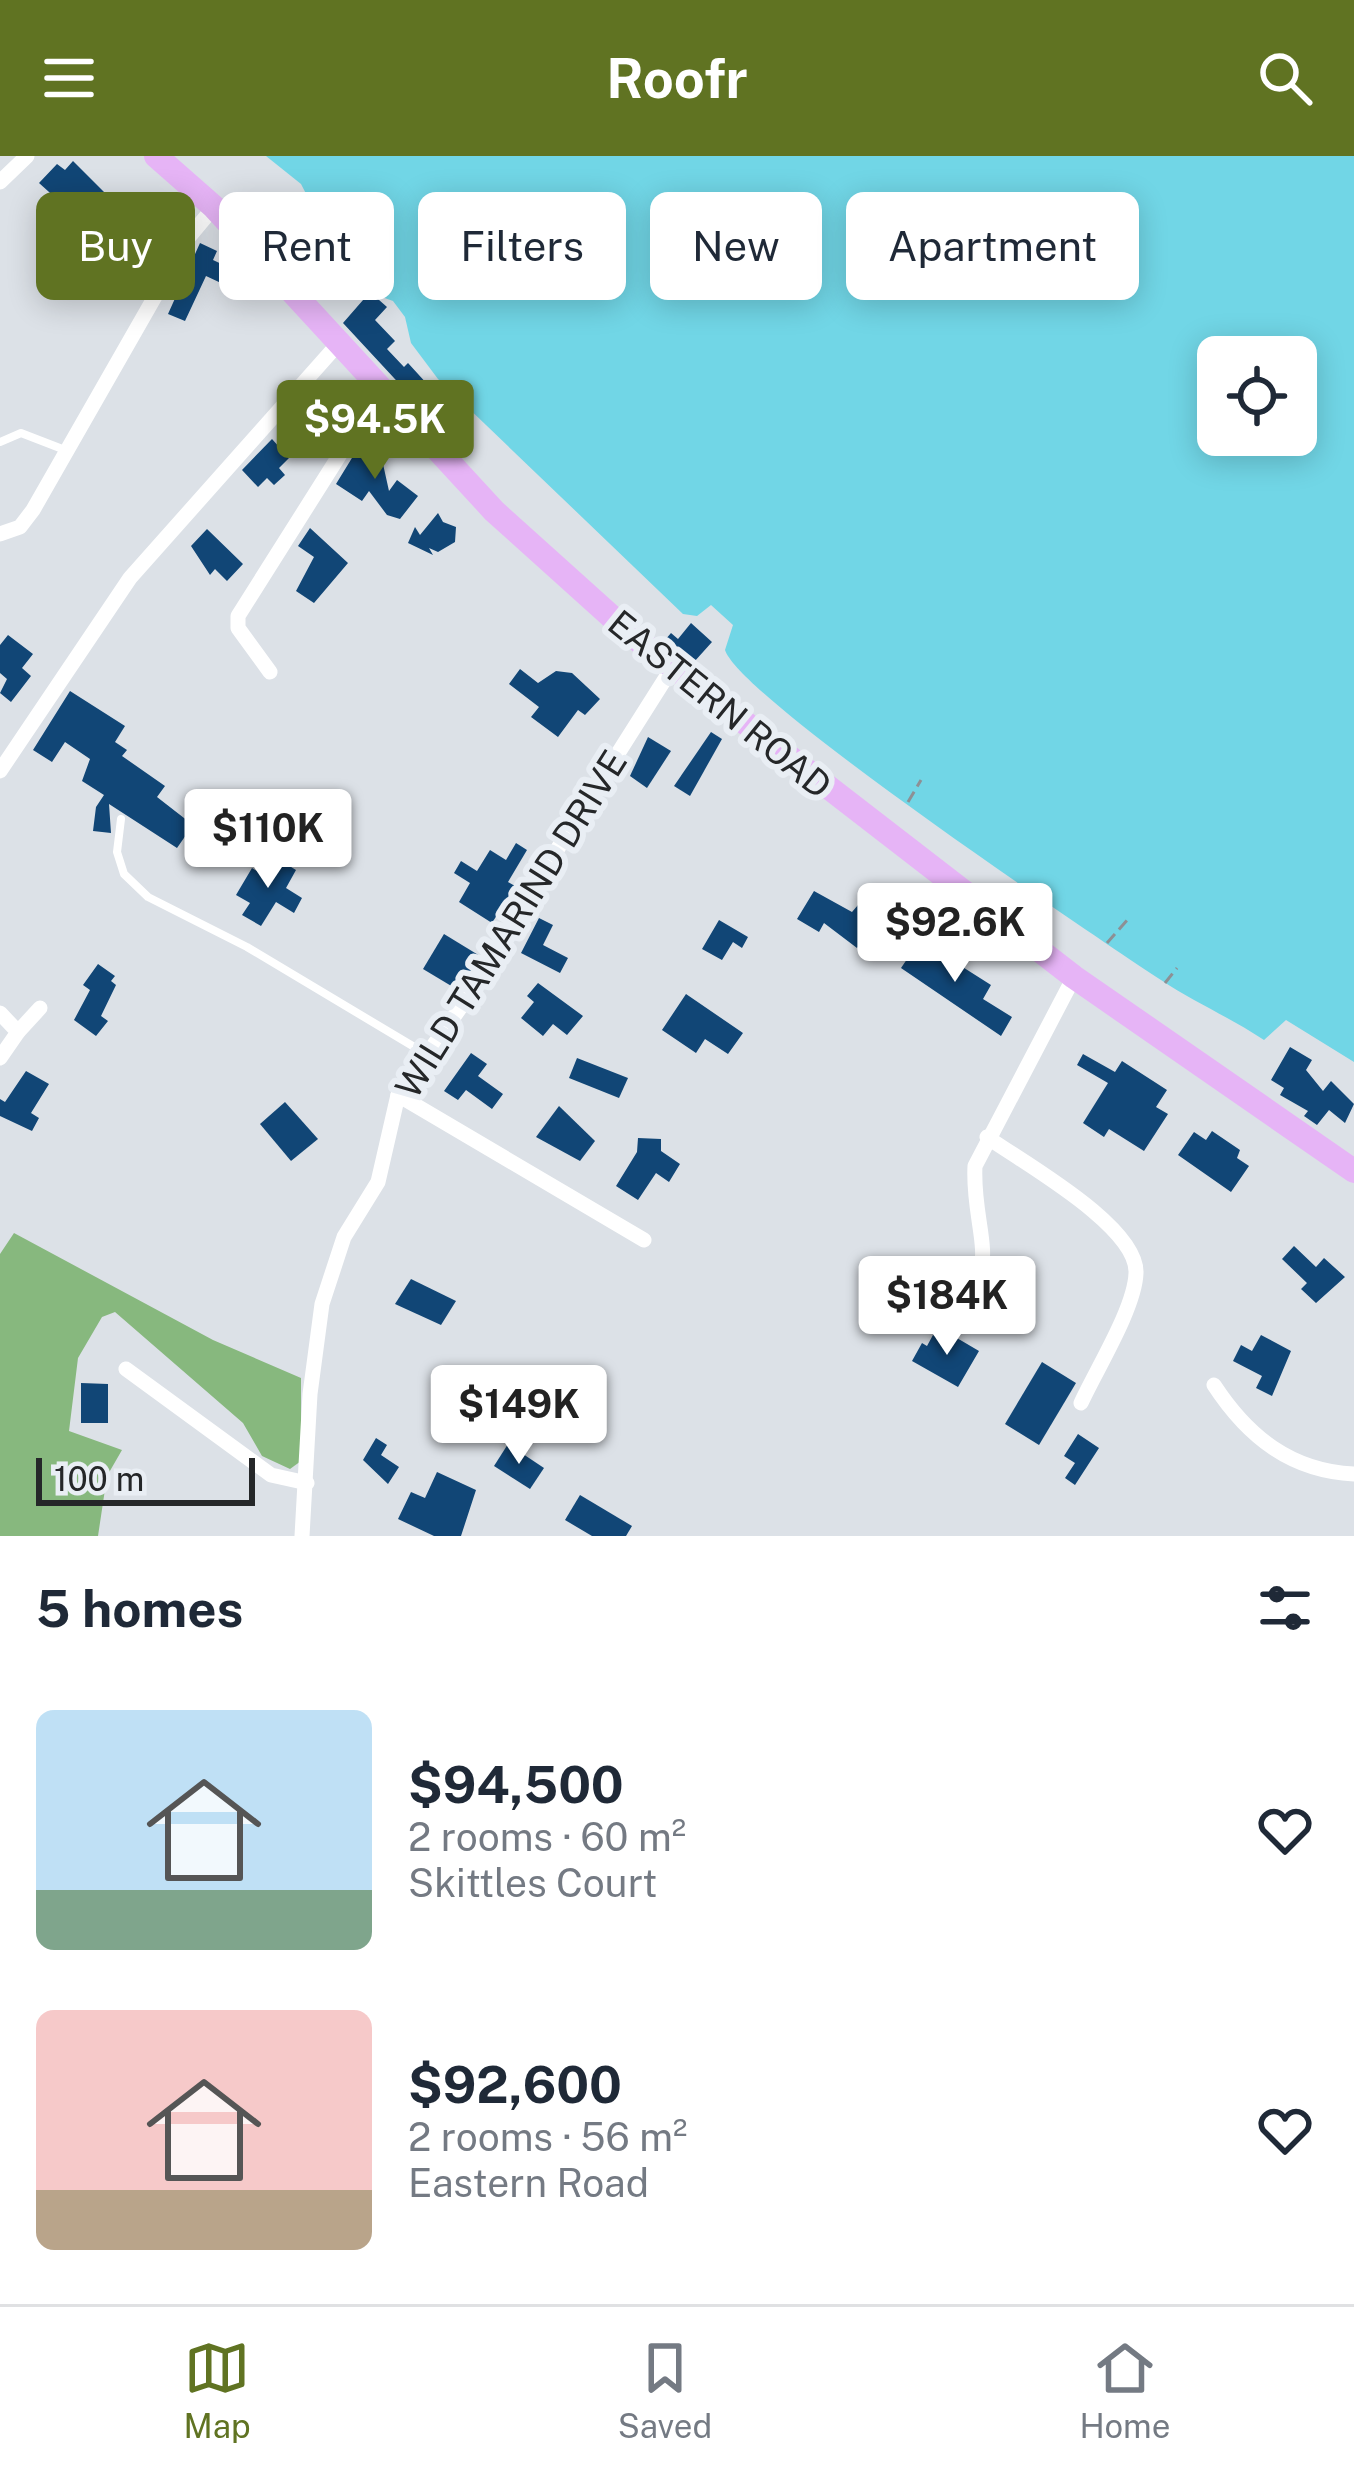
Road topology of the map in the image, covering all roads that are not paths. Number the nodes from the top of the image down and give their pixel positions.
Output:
1 (27, 156) edge
2 (156, 156) edge
3 (0, 182) edge
4 (214, 207) junction
5 (338, 344) junction
6 (380, 392) junction
7 (0, 442) edge
8 (67, 451) junction
9 (0, 534) edge
10 (672, 668) junction
11 (270, 673) dead end
12 (0, 771) edge
13 (121, 819) dead end
14 (1074, 977) junction
15 (40, 1008) dead end
16 (0, 1012) edge
17 (18, 1031) junction
18 (428, 1055) junction
19 (0, 1058) edge
20 (398, 1095) junction
21 (986, 1137) junction
22 (1354, 1171) edge
23 (644, 1240) dead end
24 (932, 1320) dead end
25 (126, 1369) dead end
26 (1214, 1385) dead end
27 (1081, 1403) dead end
28 (1354, 1474) edge
29 (307, 1483) junction
30 (302, 1536) edge

1 - 3 street
2 - 4 highway, EASTERN ROAD
4 - 5 highway, EASTERN ROAD
4 - 8 street
5 - 6 highway, EASTERN ROAD
5 - 12 street
6 - 10 highway, EASTERN ROAD
6 - 11 street
7 - 8 lane
8 - 9 street
10 - 14 highway, EASTERN ROAD
10 - 18 street, WILD TAMARIND DRIVE
13 - 18 lane
14 - 21 street
14 - 22 highway, EASTERN ROAD
15 - 17 street
16 - 17 street
17 - 19 street
18 - 20 street, WILD TAMARIND DRIVE
20 - 23 street
20 - 29 street, WILD TAMARIND DRIVE
21 - 24 street
21 - 27 street
25 - 29 street
26 - 28 street
29 - 30 street, WILD TAMARIND DRIVE

